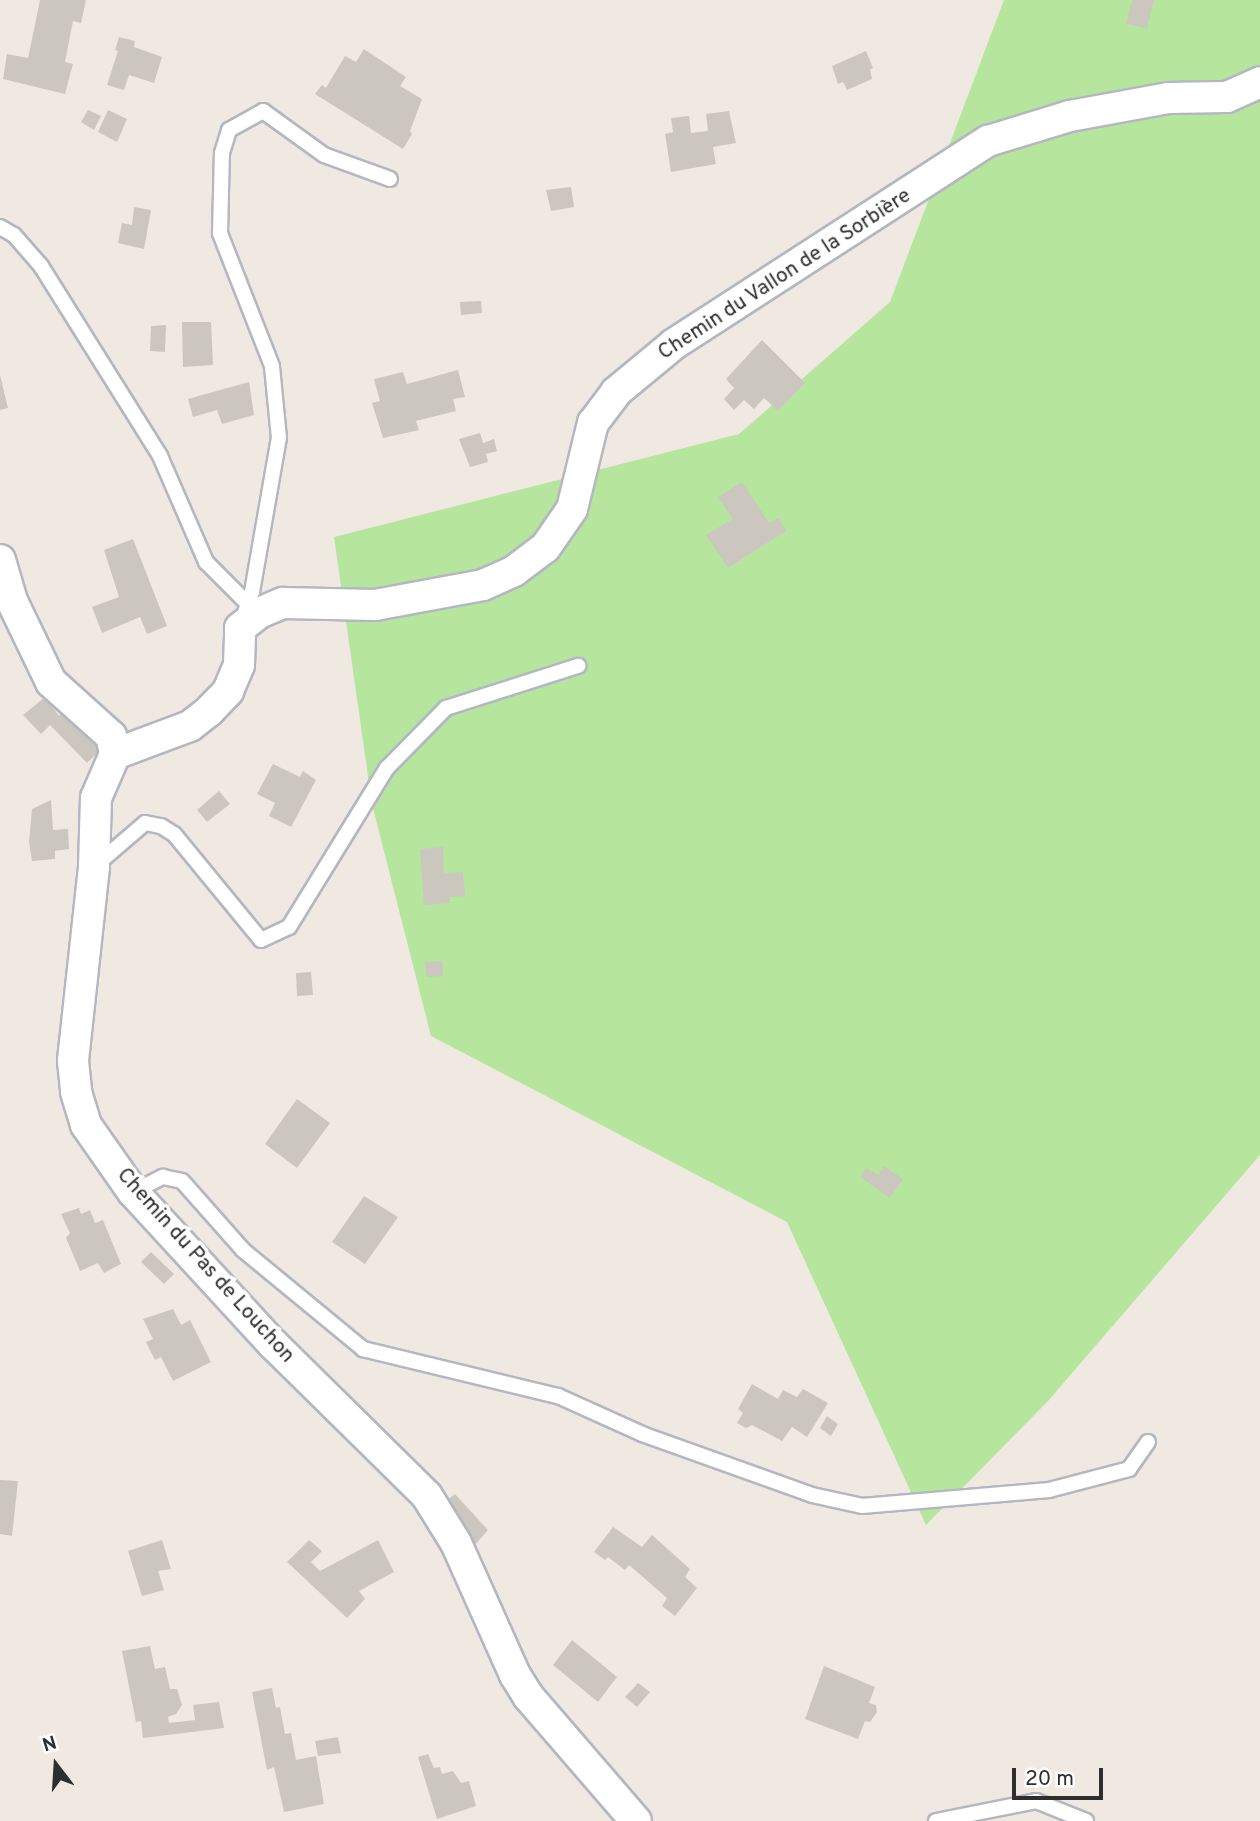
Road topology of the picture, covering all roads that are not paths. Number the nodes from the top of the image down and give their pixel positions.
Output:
1 (1260, 82) edge
2 (390, 179) dead end
3 (0, 227) edge
4 (0, 560) edge
5 (244, 616) junction
6 (578, 666) dead end
7 (115, 754) junction
8 (94, 867) junction
9 (133, 1192) junction
10 (1148, 1442) dead end
11 (636, 1821) edge
12 (936, 1821) edge
13 (1086, 1821) edge

1 - 5 street, Chemin du Vallon de la Sorbière
2 - 5 lane
3 - 5 lane
4 - 7 street
5 - 7 street
6 - 8 lane
7 - 8 street, Chemin du Pas de Louchon
8 - 9 street, Chemin du Pas de Louchon
9 - 10 lane
9 - 11 street, Chemin du Pas de Louchon
12 - 13 lane

